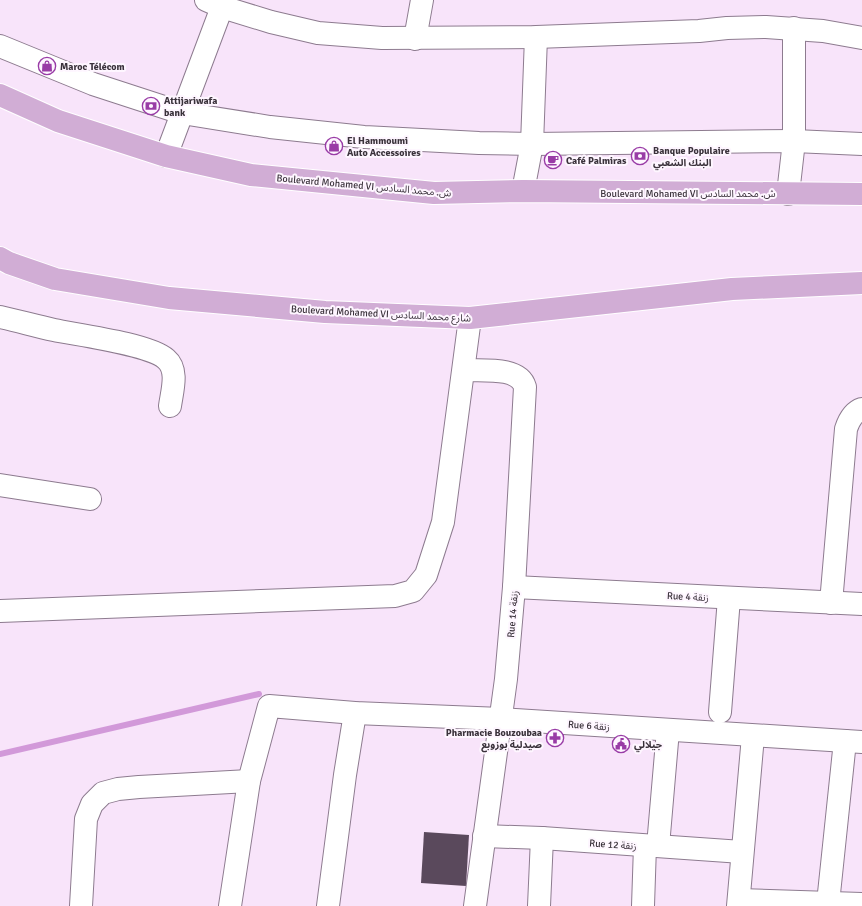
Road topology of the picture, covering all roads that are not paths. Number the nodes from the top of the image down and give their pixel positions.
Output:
1 (422, 0) edge
2 (214, 3) edge
3 (794, 28) junction
4 (536, 38) junction
5 (862, 38) edge
6 (415, 39) junction
7 (0, 46) edge
8 (0, 96) edge
9 (182, 112) junction
10 (794, 141) junction
11 (532, 144) junction
12 (862, 144) edge
13 (166, 156) junction
14 (523, 192) junction
15 (788, 194) junction
16 (862, 194) edge
17 (0, 258) edge
18 (862, 283) edge
19 (0, 317) edge
20 (470, 318) junction
21 (464, 370) junction
22 (170, 406) dead end
23 (862, 409) edge
24 (0, 485) edge
25 (90, 499) dead end
26 (514, 587) junction
27 (729, 598) junction
28 (831, 603) junction
29 (862, 604) edge
30 (0, 612) edge
31 (720, 712) dead end
32 (355, 713) junction
33 (501, 719) junction
34 (668, 730) junction
35 (754, 736) junction
36 (854, 741) edge
37 (250, 781) junction
38 (484, 836) junction
39 (542, 838) junction
40 (652, 846) junction
41 (742, 852) junction
42 (738, 903) edge
43 (828, 903) junction
44 (862, 904) edge
45 (81, 906) edge
46 (230, 906) edge
47 (328, 906) edge
48 (475, 906) edge
49 (539, 906) edge
50 (643, 906) edge

1 - 6 street
2 - 6 street
2 - 9 street
3 - 4 street
3 - 5 street
3 - 10 street
4 - 6 street
4 - 11 street
7 - 9 street
8 - 13 main road, Boulevard Mohamed VI ش. محمد السادس
9 - 11 street
9 - 13 street
10 - 11 street
10 - 12 street
10 - 15 street
11 - 14 street
13 - 14 main road, Boulevard Mohamed VI ش. محمد السادس
14 - 15 main road, Boulevard Mohamed VI ش. محمد السادس
15 - 16 main road, Boulevard Mohamed VI ش. محمد السادس
17 - 20 main road, Boulevard Mohamed VI شارع محمد السادس
18 - 20 main road, Boulevard Mohamed VI شارع محمد السادس
19 - 22 street
20 - 21 street
21 - 26 street, Rue 14 زنقة
21 - 30 street
23 - 28 street
24 - 25 street
26 - 27 street, Rue 4 زنقة
26 - 33 street, Rue 14 زنقة
27 - 28 street, Rue 4 زنقة
27 - 31 street
28 - 29 street, Rue 4 زنقة
32 - 33 street, Rue 6 زنقة
32 - 37 street, Rue 6 زنقة
32 - 47 street
33 - 34 street, Rue 6 زنقة
33 - 38 street, Rue 14 زنقة
34 - 35 street, Rue 6 زنقة
34 - 40 street
35 - 36 street, Rue 6 زنقة
35 - 41 street
36 - 43 street
37 - 45 street
37 - 46 street
38 - 39 street, Rue 12 زنقة
38 - 48 street, Rue 14 زنقة
39 - 40 street, Rue 12 زنقة
39 - 49 street
40 - 41 street, Rue 12 زنقة
40 - 50 street
41 - 42 street
42 - 43 street
43 - 44 street

